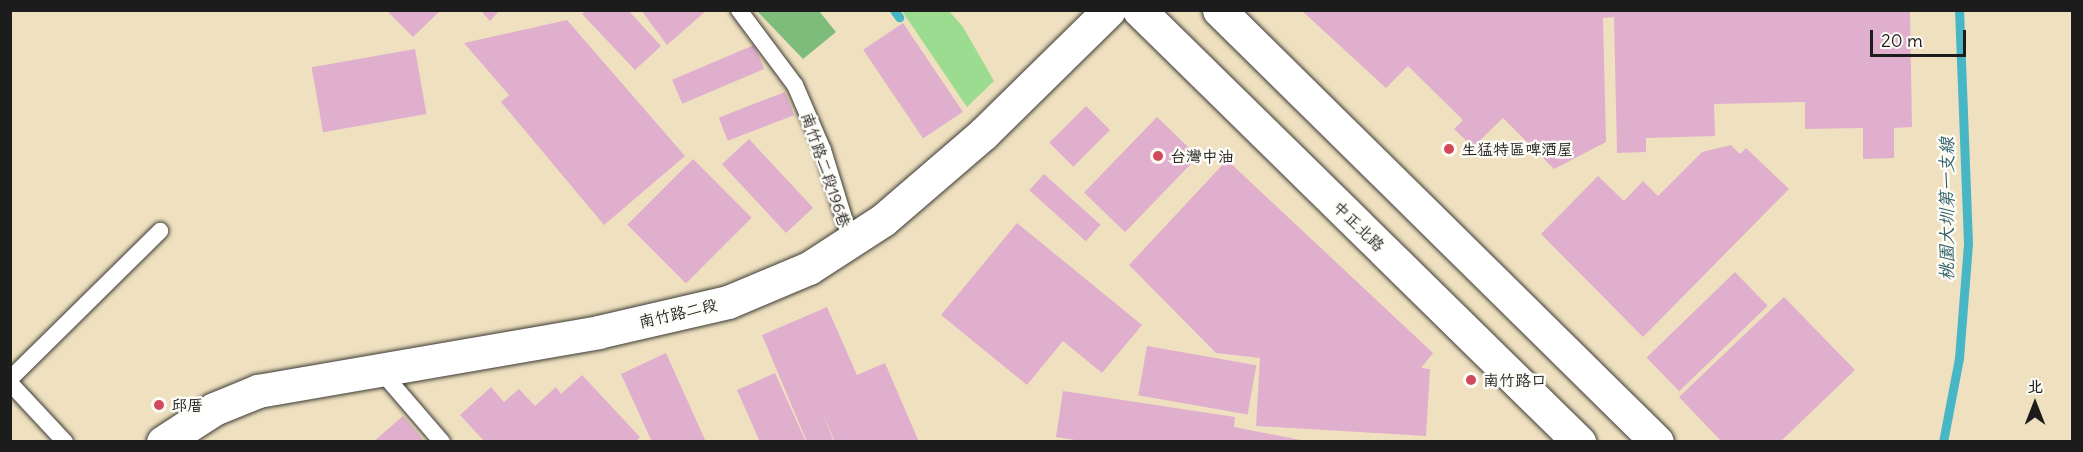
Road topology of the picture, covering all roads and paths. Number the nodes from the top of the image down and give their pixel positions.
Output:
1 (739, 10) edge
2 (1109, 10) edge
3 (1139, 10) edge
4 (1219, 10) edge
5 (160, 231) dead end
6 (851, 241) junction
7 (380, 370) junction
8 (10, 381) edge
9 (65, 441) edge
10 (163, 441) edge
11 (441, 441) edge
12 (1579, 441) edge
13 (1657, 441) edge

1 - 6 lane, 南竹路二段196巷
2 - 6 street, 南竹路二段
3 - 12 street, 中正北路
4 - 13 street
5 - 8 lane
6 - 7 street, 南竹路二段
7 - 10 street, 南竹路二段
7 - 11 lane
8 - 9 lane

